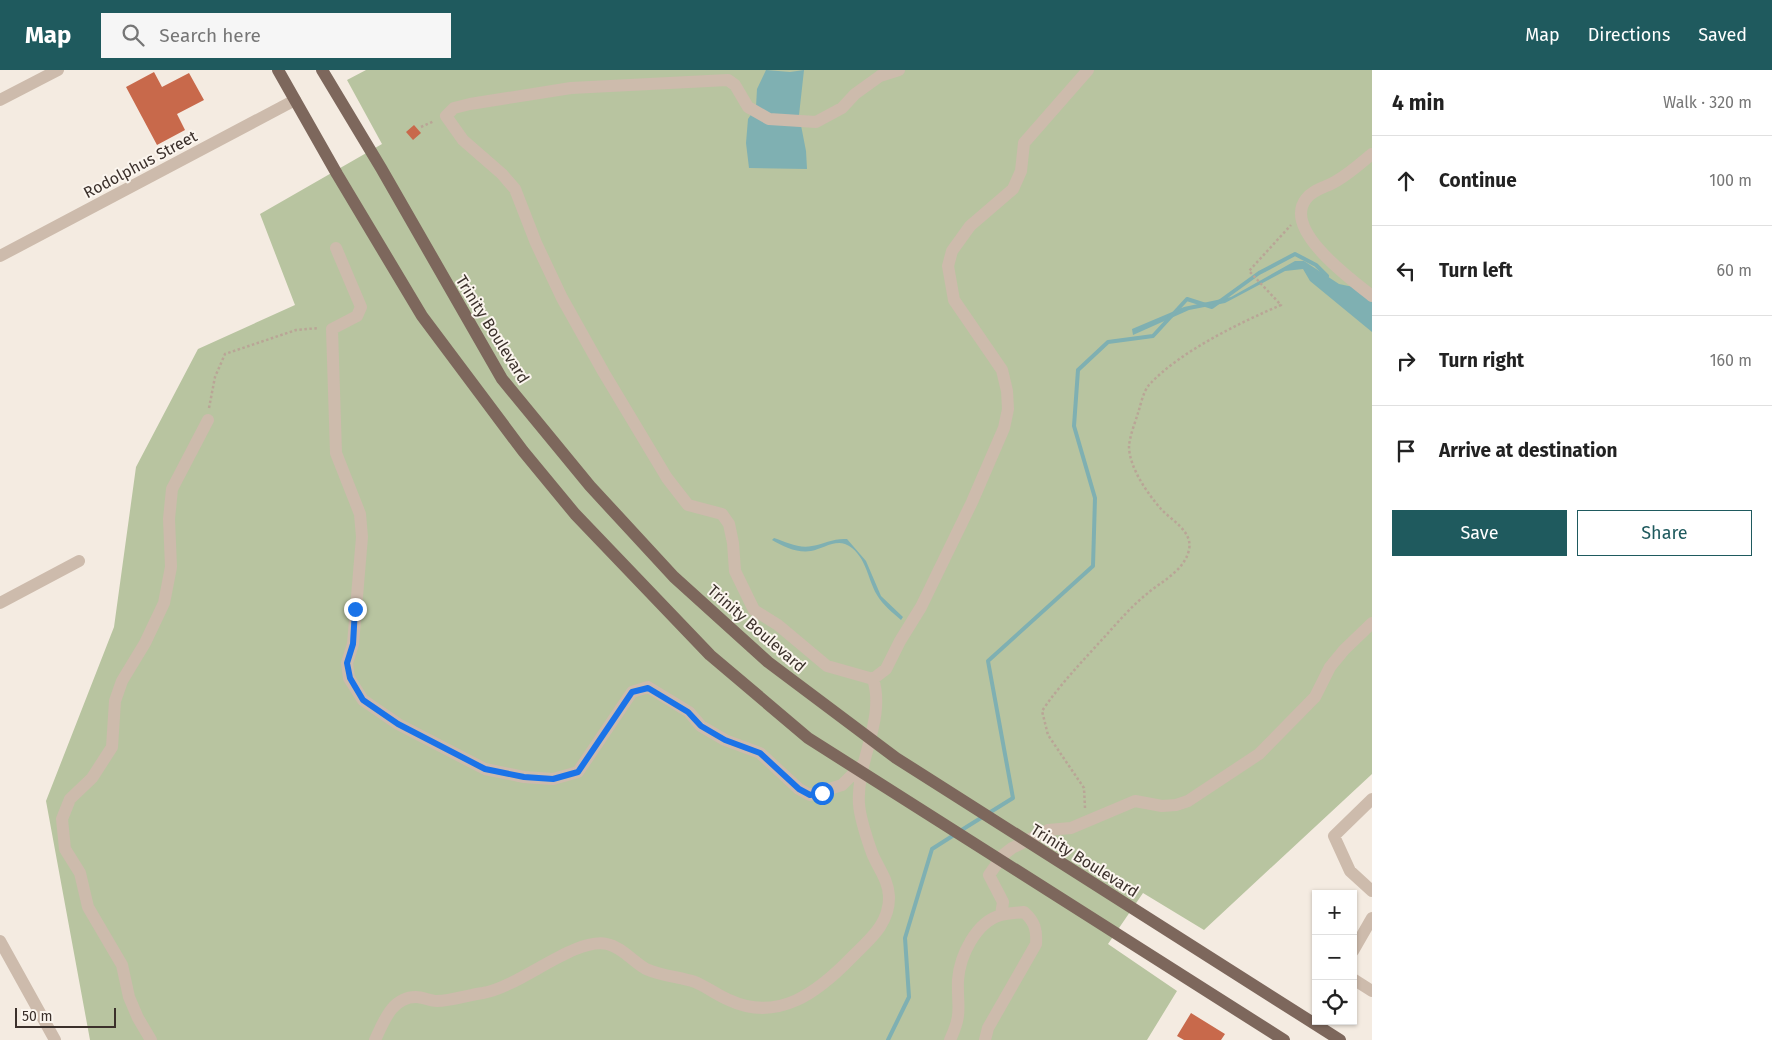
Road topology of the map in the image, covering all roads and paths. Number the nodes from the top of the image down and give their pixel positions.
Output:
1 (58, 70) edge
2 (278, 70) edge
3 (322, 70) edge
4 (899, 70) edge
5 (1088, 70) edge
6 (0, 100) edge
7 (295, 100) junction
8 (1372, 154) edge
9 (1301, 211) junction
10 (336, 248) dead end
11 (0, 256) edge
12 (1372, 296) edge
13 (332, 329) junction
14 (208, 420) joint
15 (79, 561) dead end
16 (0, 603) edge
17 (1372, 623) edge
18 (873, 679) junction
19 (864, 763) junction
20 (1372, 799) edge
21 (1081, 824) junction
22 (1372, 891) edge
23 (1001, 915) junction
24 (1372, 918) edge
25 (0, 941) edge
26 (1357, 943) edge
27 (1355, 980) edge
28 (1372, 991) edge
29 (1278, 1039) edge
30 (55, 1040) edge
31 (151, 1040) edge
32 (375, 1040) edge
33 (950, 1040) edge
34 (985, 1040) edge
35 (1340, 1040) edge

1 - 6 street
2 - 7 main road
3 - 35 main road, Trinity Boulevard
4 - 18 street
5 - 18 street
7 - 11 street, Rodolphus Street
7 - 29 main road
8 - 9 street
9 - 12 street
9 - 21 path
10 - 13 street
13 - 14 path
13 - 19 street
14 - 31 street
15 - 16 street
17 - 21 street
18 - 19 street
19 - 32 street
20 - 22 street
21 - 23 street
23 - 33 street
23 - 34 street
24 - 26 street
25 - 30 street
27 - 28 street

